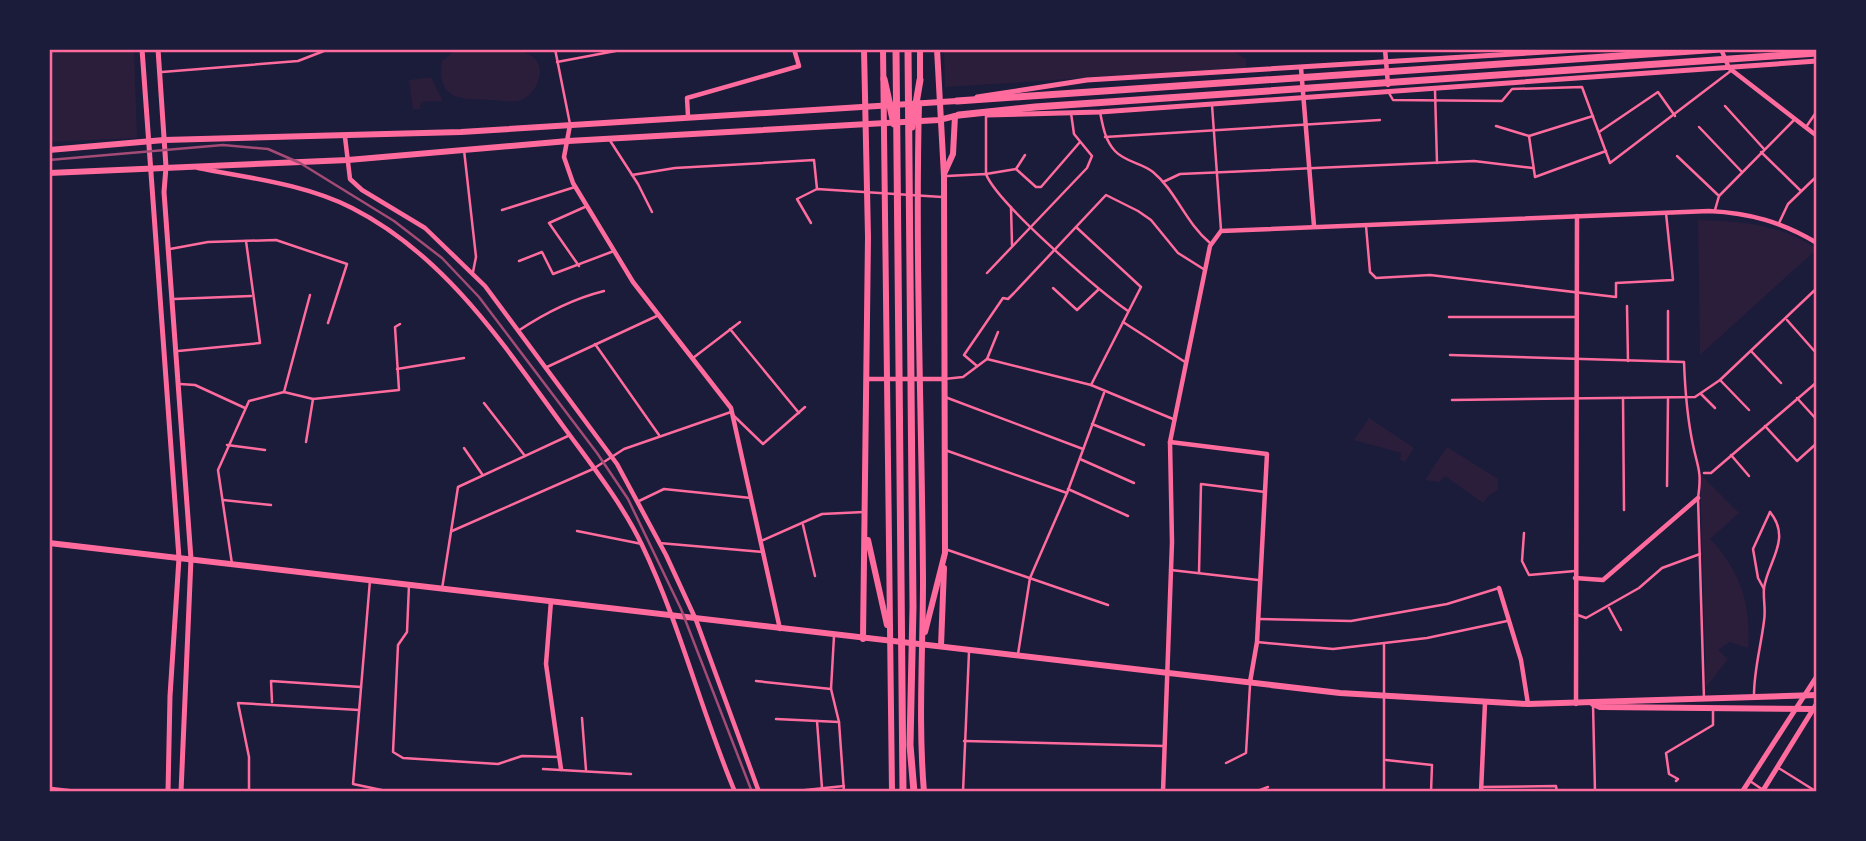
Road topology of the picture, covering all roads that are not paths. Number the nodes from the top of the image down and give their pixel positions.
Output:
1 (142, 49) edge
2 (158, 49) edge
3 (329, 49) edge
4 (555, 49) edge
5 (626, 49) edge
6 (794, 49) edge
7 (864, 49) edge
8 (883, 49) edge
9 (896, 49) edge
10 (908, 49) edge
11 (920, 49) edge
12 (937, 49) edge
13 (1385, 49) edge
14 (1595, 49) edge
15 (1721, 49) edge
16 (1544, 51) edge
17 (1817, 53) edge
18 (1817, 61) edge
19 (557, 62) junction
20 (1385, 63) junction
21 (1301, 68) junction
22 (1731, 69) junction
23 (159, 72) junction
24 (884, 79) junction
25 (920, 80) junction
26 (1435, 90) junction
27 (1388, 93) junction
28 (1303, 99) junction
29 (1437, 100) junction
30 (957, 101) junction
31 (939, 103) junction
32 (1212, 105) junction
33 (1725, 106) dead end
34 (864, 108) junction
35 (1817, 111) edge
36 (1100, 112) junction
37 (1071, 113) junction
38 (985, 115) junction
39 (688, 116) junction
40 (957, 116) junction
41 (1593, 116) junction
42 (1675, 116) junction
43 (1795, 119) junction
44 (939, 120) junction
45 (1380, 120) dead end
46 (570, 124) junction
47 (865, 124) junction
48 (1306, 126) junction
49 (1496, 126) dead end
50 (1699, 127) dead end
51 (1806, 127) junction
52 (1213, 128) junction
53 (1599, 132) junction
54 (1529, 136) junction
55 (1817, 136) edge
56 (345, 137) junction
57 (1105, 137) junction
58 (609, 139) junction
59 (164, 140) junction
60 (149, 141) junction
61 (568, 141) junction
62 (1081, 141) junction
63 (898, 142) junction
64 (908, 148) junction
65 (49, 150) edge
66 (464, 150) junction
67 (1606, 151) junction
68 (1763, 151) junction
69 (1025, 155) dead end
70 (1677, 156) dead end
71 (348, 160) junction
72 (1437, 163) junction
73 (187, 166) junction
74 (150, 167) junction
75 (166, 167) junction
76 (1310, 167) junction
77 (1533, 168) junction
78 (1016, 170) junction
79 (1742, 172) junction
80 (49, 173) edge
81 (1216, 173) junction
82 (632, 174) junction
83 (986, 174) junction
84 (944, 176) junction
85 (1817, 176) edge
86 (1163, 182) junction
87 (575, 187) junction
88 (817, 189) junction
89 (1801, 191) junction
90 (867, 192) junction
91 (1719, 196) junction
92 (943, 197) junction
93 (1011, 205) junction
94 (587, 206) junction
95 (502, 209) dead end
96 (1714, 211) junction
97 (652, 212) dead end
98 (1665, 212) junction
99 (1577, 216) junction
100 (811, 223) dead end
101 (1779, 223) junction
102 (1365, 224) junction
103 (1031, 225) junction
104 (1314, 226) junction
105 (1076, 227) junction
106 (1221, 231) junction
107 (246, 242) junction
108 (1817, 243) edge
109 (1211, 244) junction
110 (1012, 246) junction
111 (1055, 248) junction
112 (170, 249) junction
113 (614, 251) junction
114 (519, 261) dead end
115 (579, 266) junction
116 (1205, 270) junction
117 (987, 273) dead end
118 (472, 275) junction
119 (1053, 288) dead end
120 (1817, 288) edge
121 (1098, 290) junction
122 (604, 291) dead end
123 (1577, 294) junction
124 (310, 295) dead end
125 (251, 296) junction
126 (174, 299) junction
127 (1628, 306) dead end
128 (1128, 311) junction
129 (1668, 311) dead end
130 (659, 314) junction
131 (1449, 317) dead end
132 (1576, 317) junction
133 (1786, 319) junction
134 (740, 322) dead end
135 (1124, 322) junction
136 (328, 323) dead end
137 (400, 324) dead end
138 (730, 329) junction
139 (518, 331) junction
140 (998, 332) dead end
141 (596, 345) junction
142 (178, 351) junction
143 (1751, 351) junction
144 (1817, 354) edge
145 (1450, 355) dead end
146 (464, 358) dead end
147 (693, 358) junction
148 (1576, 358) junction
149 (987, 359) junction
150 (1628, 361) junction
151 (1668, 361) junction
152 (1185, 362) junction
153 (977, 366) junction
154 (547, 367) junction
155 (397, 369) junction
156 (867, 379) junction
157 (944, 379) junction
158 (1720, 380) junction
159 (1817, 382) edge
160 (1781, 383) dead end
161 (180, 384) junction
162 (1091, 386) junction
163 (284, 392) junction
164 (1104, 393) junction
165 (1701, 394) junction
166 (945, 397) junction
167 (1576, 397) junction
168 (1623, 397) junction
169 (1685, 397) junction
170 (1797, 398) junction
171 (313, 399) junction
172 (1668, 399) junction
173 (1452, 400) dead end
174 (484, 403) dead end
175 (805, 407) dead end
176 (245, 408) junction
177 (1715, 408) dead end
178 (1749, 410) dead end
179 (799, 412) junction
180 (733, 414) junction
181 (1174, 419) junction
182 (1817, 420) edge
183 (1092, 425) junction
184 (1765, 426) junction
185 (569, 435) junction
186 (659, 435) junction
187 (306, 442) dead end
188 (1170, 442) junction
189 (1817, 443) edge
190 (227, 445) junction
191 (1144, 445) dead end
192 (464, 448) dead end
193 (1083, 449) junction
194 (265, 450) dead end
195 (945, 450) junction
196 (1731, 455) junction
197 (525, 456) junction
198 (612, 457) junction
199 (1080, 459) junction
200 (593, 469) junction
201 (1702, 473) junction
202 (482, 475) junction
203 (1749, 476) dead end
204 (1134, 483) dead end
205 (1667, 486) dead end
206 (1068, 491) junction
207 (1265, 492) junction
208 (751, 498) junction
209 (1698, 498) junction
210 (223, 500) junction
211 (639, 501) junction
212 (271, 505) dead end
213 (1624, 510) dead end
214 (866, 512) junction
215 (1128, 516) dead end
216 (803, 525) junction
217 (452, 531) junction
218 (577, 531) dead end
219 (866, 531) junction
220 (1524, 533) dead end
221 (761, 541) junction
222 (49, 543) edge
223 (659, 543) junction
224 (642, 544) junction
225 (945, 551) junction
226 (763, 552) junction
227 (1700, 554) junction
228 (179, 558) junction
229 (191, 559) junction
230 (232, 564) junction
231 (1171, 570) junction
232 (1199, 573) junction
233 (1575, 575) junction
234 (815, 576) dead end
235 (1030, 578) junction
236 (370, 580) junction
237 (1261, 581) junction
238 (409, 585) junction
239 (1499, 588) joint
240 (442, 589) junction
241 (1764, 589) junction
242 (551, 601) junction
243 (1108, 605) dead end
244 (1608, 607) junction
245 (1574, 614) junction
246 (671, 616) junction
247 (1258, 619) junction
248 (696, 620) junction
249 (1507, 621) junction
250 (780, 629) junction
251 (1621, 630) dead end
252 (834, 636) junction
253 (863, 639) junction
254 (891, 642) junction
255 (1257, 642) junction
256 (1384, 643) junction
257 (922, 644) junction
258 (941, 646) junction
259 (970, 649) junction
260 (1018, 654) junction
261 (1167, 671) junction
262 (1817, 676) edge
263 (756, 681) dead end
264 (1250, 682) junction
265 (362, 687) junction
266 (831, 689) junction
267 (1817, 695) edge
268 (1386, 696) junction
269 (1804, 696) junction
270 (1704, 699) junction
271 (1755, 699) junction
272 (272, 702) junction
273 (1485, 703) junction
274 (1528, 704) junction
275 (1576, 704) junction
276 (1593, 704) junction
277 (1816, 707) edge
278 (1713, 708) junction
279 (1796, 709) junction
280 (359, 710) junction
281 (582, 718) dead end
282 (776, 719) dead end
283 (817, 721) junction
284 (839, 722) junction
285 (964, 741) junction
286 (1164, 746) junction
287 (559, 757) junction
288 (1386, 760) junction
289 (1226, 762) dead end
290 (1777, 767) junction
291 (543, 769) dead end
292 (561, 769) junction
293 (586, 770) junction
294 (631, 774) dead end
295 (1676, 781) dead end
296 (1749, 781) junction
297 (844, 786) junction
298 (1513, 787) junction
299 (822, 788) junction
300 (1268, 788) dead end
301 (49, 789) edge
302 (1481, 790) edge
303 (796, 791) edge
304 (1764, 791) edge
305 (75, 792) edge
306 (169, 792) edge
307 (181, 792) edge
308 (249, 792) edge
309 (391, 792) edge
310 (736, 792) edge
311 (759, 792) edge
312 (844, 792) edge
313 (892, 792) edge
314 (903, 792) edge
315 (914, 792) edge
316 (924, 792) edge
317 (963, 792) edge
318 (1163, 792) edge
319 (1255, 792) edge
320 (1384, 792) edge
321 (1431, 792) edge
322 (1514, 792) edge
323 (1556, 792) edge
324 (1595, 792) edge
325 (1742, 792) edge
326 (1817, 792) edge

1 - 60 street
2 - 23 street
3 - 23 lane
4 - 19 lane
5 - 19 lane
6 - 39 street
7 - 34 main road
8 - 24 main road
9 - 63 highway
10 - 64 highway
11 - 25 main road
12 - 31 main road
13 - 20 street
14 - 16 street
15 - 22 street
15 - 30 highway
16 - 20 street
17 - 40 highway
18 - 22 street
19 - 46 lane
20 - 21 street
20 - 27 street
21 - 28 street
21 - 30 street
22 - 26 street
22 - 42 lane
22 - 43 street
23 - 59 street
24 - 63 highway
24 - 254 main road
25 - 64 highway
25 - 257 main road
26 - 27 street
26 - 29 lane
27 - 28 street
27 - 29 lane
28 - 32 street
28 - 48 street
29 - 41 lane
29 - 72 lane
30 - 31 main road
31 - 34 main road
31 - 44 main road
32 - 36 street
32 - 52 lane
33 - 68 lane
34 - 39 main road
34 - 47 main road
35 - 51 lane
36 - 37 street
36 - 57 lane
37 - 38 street
37 - 62 lane
38 - 40 street
38 - 83 lane
39 - 46 main road
40 - 44 main road
40 - 84 main road
41 - 53 lane
41 - 54 lane
42 - 53 lane
42 - 67 lane
43 - 51 street
43 - 68 lane
44 - 47 main road
44 - 84 main road
45 - 48 lane
46 - 56 main road
46 - 61 street
47 - 58 main road
47 - 90 main road
48 - 52 lane
48 - 76 street
49 - 54 lane
50 - 79 lane
51 - 55 street
52 - 57 lane
52 - 81 lane
53 - 67 lane
54 - 77 lane
56 - 59 main road
56 - 71 street
57 - 86 lane
58 - 61 main road
58 - 82 lane
59 - 60 main road
59 - 75 street
60 - 65 main road
60 - 74 street
61 - 66 main road
61 - 87 street
62 - 78 lane
62 - 103 lane
63 - 314 highway
64 - 315 highway
66 - 71 main road
66 - 118 lane
67 - 77 lane
68 - 79 lane
68 - 89 lane
69 - 78 lane
70 - 91 lane
71 - 73 main road
71 - 118 street
72 - 76 lane
72 - 77 lane
73 - 75 main road
73 - 185 street
74 - 75 main road
74 - 80 main road
74 - 228 street
75 - 112 street
76 - 81 lane
76 - 104 street
78 - 83 lane
79 - 91 lane
81 - 86 lane
81 - 106 lane
82 - 88 lane
82 - 97 lane
83 - 84 lane
83 - 93 lane
84 - 92 main road
85 - 89 lane
86 - 109 lane
87 - 94 street
87 - 95 lane
88 - 90 lane
88 - 100 lane
89 - 101 lane
90 - 92 lane
90 - 156 main road
91 - 96 lane
92 - 157 main road
93 - 103 lane
93 - 110 lane
94 - 113 street
94 - 115 lane
96 - 98 street
96 - 101 street
98 - 99 street
98 - 123 lane
99 - 102 street
99 - 123 street
101 - 108 street
102 - 104 street
102 - 123 lane
103 - 110 lane
103 - 111 lane
104 - 106 street
105 - 111 lane
105 - 116 lane
105 - 128 lane
106 - 109 street
107 - 112 lane
107 - 125 lane
107 - 136 lane
109 - 116 street
110 - 117 lane
111 - 121 lane
111 - 153 lane
112 - 126 street
113 - 115 lane
113 - 130 street
114 - 115 lane
116 - 152 street
118 - 139 street
119 - 121 lane
120 - 133 lane
121 - 128 lane
122 - 139 lane
123 - 132 street
124 - 163 lane
125 - 126 lane
125 - 142 lane
126 - 142 street
127 - 150 lane
128 - 135 lane
129 - 151 lane
130 - 141 lane
130 - 147 street
131 - 132 lane
132 - 148 street
133 - 143 lane
133 - 144 lane
134 - 138 lane
135 - 152 lane
135 - 162 lane
137 - 155 lane
138 - 147 lane
138 - 179 lane
139 - 154 street
140 - 149 lane
141 - 154 lane
141 - 186 lane
142 - 161 street
143 - 158 lane
143 - 160 lane
145 - 148 lane
146 - 155 lane
147 - 180 street
148 - 150 lane
148 - 167 street
149 - 153 lane
149 - 162 lane
150 - 151 lane
151 - 169 lane
152 - 181 street
153 - 157 lane
154 - 198 street
155 - 171 lane
156 - 157 street
156 - 214 main road
157 - 166 main road
158 - 165 lane
158 - 178 lane
159 - 170 lane
161 - 176 lane
161 - 229 street
162 - 164 lane
163 - 171 lane
163 - 176 lane
164 - 181 lane
164 - 183 lane
165 - 169 lane
165 - 177 lane
166 - 193 lane
166 - 195 main road
167 - 168 lane
167 - 173 lane
167 - 233 street
168 - 172 lane
168 - 213 lane
169 - 172 lane
169 - 201 lane
170 - 182 lane
170 - 184 lane
171 - 187 lane
172 - 205 lane
174 - 197 lane
175 - 179 lane
176 - 190 lane
179 - 180 lane
180 - 186 lane
180 - 208 street
181 - 188 street
183 - 191 lane
183 - 193 lane
184 - 189 lane
184 - 196 lane
185 - 197 lane
185 - 200 street
186 - 198 lane
188 - 207 street
188 - 231 street
190 - 194 lane
190 - 210 lane
192 - 202 lane
193 - 199 lane
195 - 206 lane
195 - 225 main road
196 - 201 lane
196 - 203 lane
197 - 202 lane
198 - 200 lane
198 - 211 street
199 - 204 lane
199 - 206 lane
200 - 217 lane
200 - 224 street
201 - 209 lane
202 - 217 lane
206 - 215 lane
206 - 235 lane
207 - 232 lane
207 - 237 street
208 - 211 lane
208 - 221 street
209 - 227 lane
209 - 233 street
210 - 212 lane
210 - 230 lane
211 - 223 street
214 - 216 lane
214 - 219 main road
216 - 221 lane
216 - 234 lane
217 - 240 lane
218 - 224 lane
219 - 253 main road
219 - 254 main road
220 - 233 lane
221 - 226 street
222 - 228 main road
223 - 226 lane
223 - 248 street
224 - 246 street
225 - 235 lane
225 - 257 main road
225 - 258 main road
226 - 250 street
227 - 244 lane
227 - 270 lane
228 - 229 main road
228 - 306 street
229 - 230 main road
229 - 307 street
230 - 236 main road
231 - 232 lane
231 - 261 street
232 - 237 lane
233 - 245 street
235 - 243 lane
235 - 260 lane
236 - 238 main road
236 - 265 lane
237 - 247 street
238 - 240 main road
238 - 287 lane
239 - 247 lane
239 - 249 street
240 - 242 main road
241 - 241 lane
241 - 271 lane
242 - 246 main road
242 - 287 street
244 - 245 lane
244 - 251 lane
245 - 275 street
246 - 248 main road
246 - 310 street
247 - 255 street
248 - 250 main road
248 - 311 street
249 - 256 lane
249 - 274 street
250 - 252 main road
252 - 253 main road
252 - 266 lane
253 - 254 main road
254 - 257 main road
254 - 313 main road
255 - 256 lane
255 - 264 street
256 - 268 lane
257 - 258 main road
257 - 316 main road
258 - 259 main road
259 - 260 main road
259 - 285 lane
260 - 261 main road
261 - 264 main road
261 - 286 street
262 - 269 street
263 - 266 lane
264 - 268 main road
264 - 289 lane
265 - 272 lane
265 - 280 lane
266 - 284 lane
267 - 269 main road
268 - 273 main road
268 - 288 lane
269 - 271 main road
269 - 279 street
270 - 271 main road
270 - 276 main road
272 - 280 lane
272 - 308 lane
273 - 274 main road
273 - 302 street
274 - 275 main road
275 - 276 main road
276 - 278 main road
276 - 324 lane
277 - 279 main road
277 - 290 street
278 - 279 main road
278 - 295 lane
279 - 296 street
280 - 309 lane
281 - 293 lane
282 - 283 lane
283 - 284 lane
283 - 299 lane
284 - 297 lane
285 - 286 lane
285 - 317 lane
286 - 318 street
287 - 292 street
288 - 320 lane
288 - 321 lane
290 - 304 street
290 - 326 lane
291 - 292 lane
292 - 293 lane
293 - 294 lane
296 - 304 lane
296 - 325 street
297 - 299 lane
297 - 312 lane
298 - 302 lane
298 - 322 lane
298 - 323 lane
299 - 303 lane
300 - 319 lane
301 - 305 street

